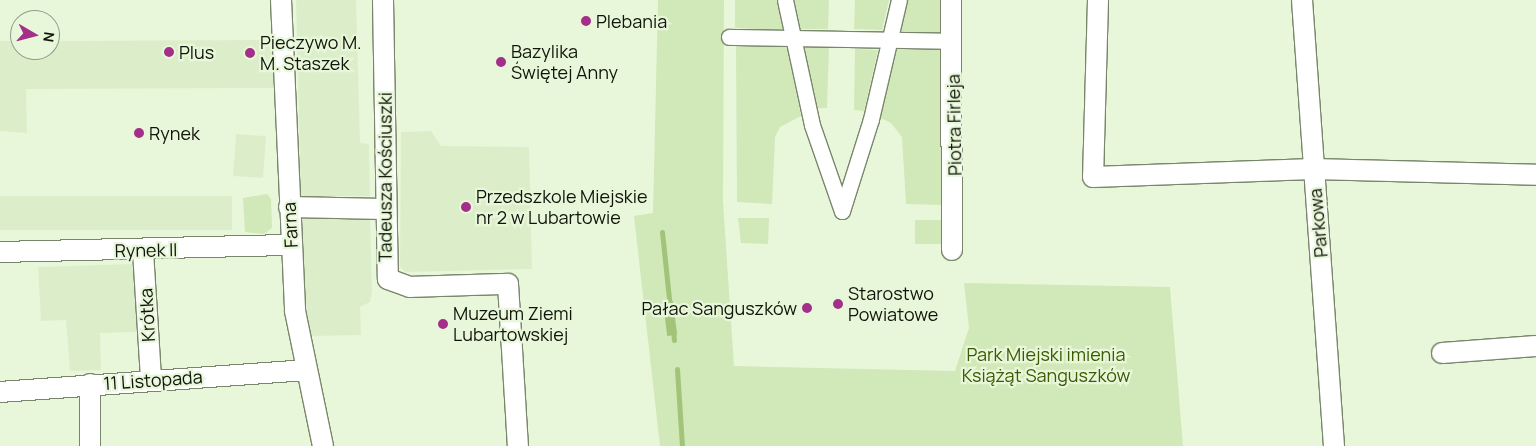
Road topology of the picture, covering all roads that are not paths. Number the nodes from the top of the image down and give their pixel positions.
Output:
1 (281, 0) edge
2 (383, 0) edge
3 (785, 0) edge
4 (899, 0) edge
5 (951, 0) edge
6 (1098, 0) edge
7 (1302, 0) edge
8 (729, 37) dead end
9 (793, 38) junction
10 (890, 40) junction
11 (953, 41) junction
12 (1313, 169) junction
13 (1536, 175) edge
14 (289, 208) junction
15 (385, 209) junction
16 (291, 245) junction
17 (952, 250) dead end
18 (143, 251) junction
19 (0, 252) edge
20 (1536, 346) edge
21 (1442, 353) dead end
22 (306, 370) junction
23 (151, 379) junction
24 (90, 384) junction
25 (0, 392) edge
26 (90, 446) edge
27 (323, 446) edge
28 (518, 446) edge
29 (1334, 446) edge

1 - 14 street, Farna
2 - 15 street, Tadeusza Kościuszki
3 - 9 street
4 - 10 street
5 - 11 street, Piotra Firleja
6 - 12 street
7 - 12 street, Parkowa
8 - 9 street
9 - 10 street
9 - 10 street
10 - 11 street
11 - 17 street, Piotra Firleja
12 - 13 street
12 - 29 street, Parkowa
14 - 15 street
14 - 16 street, Farna
15 - 28 street, Tadeusza Kościuszki
16 - 18 street, Rynek II
16 - 22 street, Farna
18 - 19 street, Rynek II
18 - 23 street, Krótka
20 - 21 street
22 - 23 street, 11 Listopada
22 - 27 street, Farna
23 - 24 street, 11 Listopada
24 - 25 street, 11 Listopada
24 - 26 street

